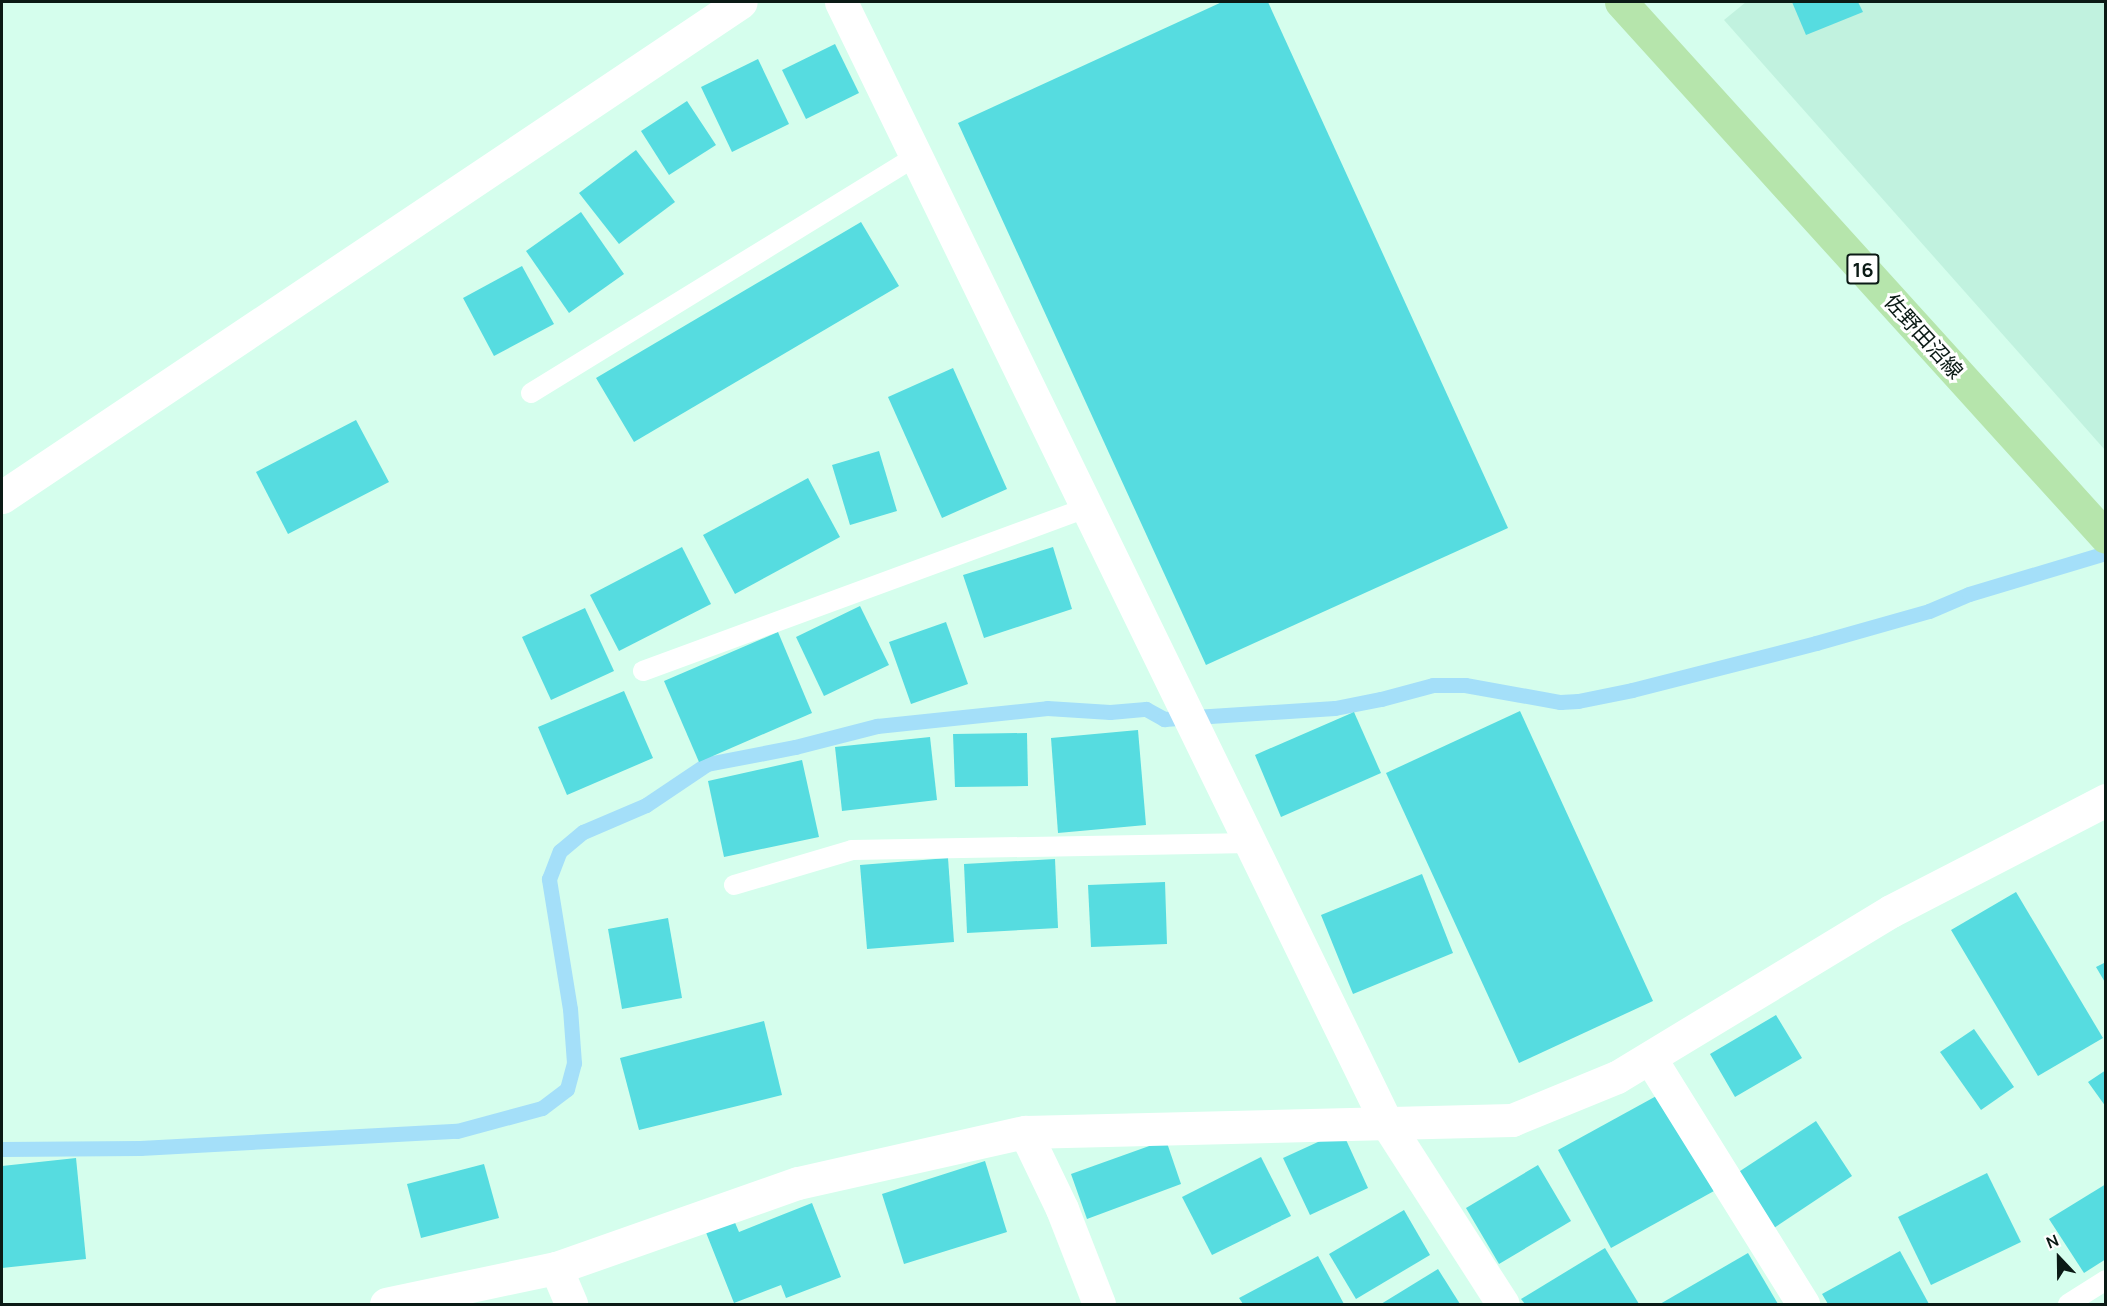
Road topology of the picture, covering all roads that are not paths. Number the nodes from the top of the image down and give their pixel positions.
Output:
1 (741, 2) edge
2 (841, 2) edge
3 (1621, 2) edge
4 (916, 156) junction
5 (531, 393) dead end
6 (2, 497) edge
7 (1087, 508) junction
8 (2106, 537) edge
9 (643, 671) dead end
10 (2106, 800) edge
11 (1251, 843) junction
12 (734, 885) dead end
13 (1650, 1058) junction
14 (1386, 1122) junction
15 (1025, 1132) junction
16 (556, 1268) junction
17 (2106, 1280) edge
18 (386, 1305) edge
19 (570, 1305) edge
20 (1099, 1305) edge
21 (1503, 1305) edge
22 (1803, 1305) edge
23 (2068, 1305) edge

1 - 6 street
2 - 4 street
3 - 8 main road, 佐野田沼線 / 16
4 - 5 lane
4 - 7 street
7 - 9 lane
7 - 11 street
10 - 13 street
11 - 12 lane
11 - 14 street
13 - 14 street
13 - 22 street
14 - 15 street
14 - 21 street
15 - 16 street
15 - 20 street
16 - 18 street
16 - 19 street
17 - 23 lane

